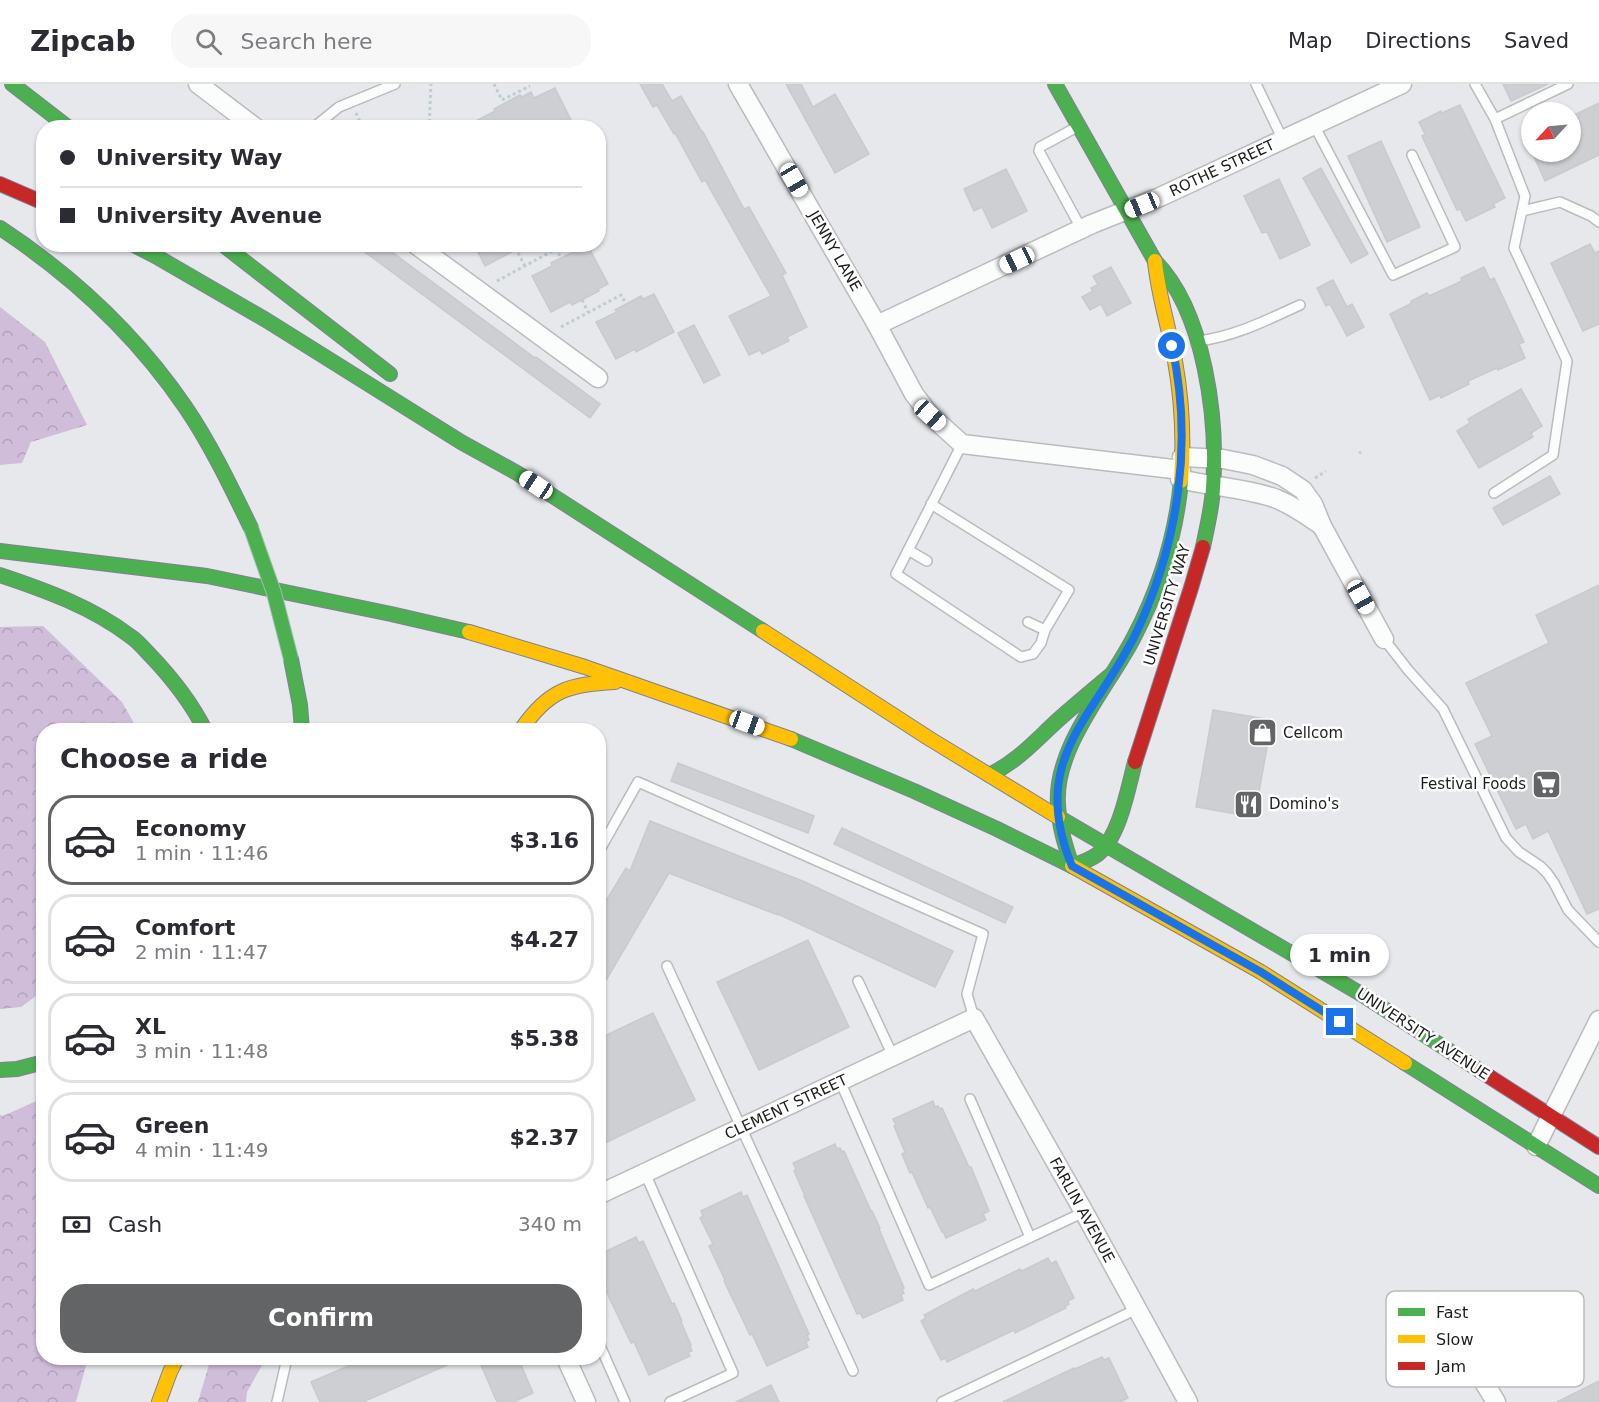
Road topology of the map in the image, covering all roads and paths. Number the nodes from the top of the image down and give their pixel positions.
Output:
1 (12, 84) edge
2 (198, 84) edge
3 (395, 84) edge
4 (431, 84) edge
5 (494, 84) edge
6 (738, 84) edge
7 (1055, 84) edge
8 (1256, 84) edge
9 (1402, 84) edge
10 (1475, 84) edge
11 (1568, 84) edge
12 (530, 86) dead end
13 (1495, 119) junction
14 (59, 120) edge
15 (245, 120) edge
16 (323, 120) edge
17 (429, 120) edge
18 (1314, 125) junction
19 (1079, 126) junction
20 (1283, 140) junction
21 (1412, 155) dead end
22 (0, 184) edge
23 (36, 200) edge
24 (1522, 210) junction
25 (1128, 211) junction
26 (1599, 222) edge
27 (0, 228) edge
28 (1082, 230) junction
29 (36, 252) edge
30 (36, 252) edge
31 (147, 252) edge
32 (232, 252) edge
33 (426, 252) edge
34 (551, 252) edge
35 (558, 252) edge
36 (518, 253) dead end
37 (561, 258) dead end
38 (1155, 261) junction
39 (525, 266) junction
40 (497, 281) dead end
41 (582, 300) dead end
42 (626, 304) dead end
43 (1300, 305) dead end
44 (588, 312) junction
45 (877, 325) junction
46 (561, 327) dead end
47 (1197, 341) junction
48 (598, 378) dead end
49 (404, 386) dead end
50 (442, 415) dead end
51 (962, 444) junction
52 (1214, 458) junction
53 (1181, 469) junction
54 (1326, 471) dead end
55 (517, 473) junction
56 (1311, 481) dead end
57 (1212, 486) junction
58 (1494, 493) dead end
59 (931, 504) junction
60 (1322, 526) junction
61 (908, 550) junction
62 (0, 551) edge
63 (927, 561) dead end
64 (0, 575) edge
65 (1028, 622) dead end
66 (1045, 630) junction
67 (1384, 639) joint
68 (1112, 674) junction
69 (631, 683) junction
70 (201, 723) edge
71 (301, 723) edge
72 (525, 723) edge
73 (989, 776) junction
74 (1058, 817) junction
75 (606, 839) edge
76 (1106, 846) junction
77 (1072, 866) junction
78 (1599, 942) edge
79 (667, 966) dead end
80 (858, 981) dead end
81 (974, 1018) junction
82 (1599, 1020) edge
83 (894, 1056) junction
84 (36, 1064) edge
85 (0, 1070) edge
86 (840, 1081) junction
87 (970, 1099) dead end
88 (1552, 1117) junction
89 (741, 1128) junction
90 (1536, 1146) junction
91 (1599, 1147) edge
92 (645, 1173) junction
93 (1599, 1186) edge
94 (606, 1191) edge
95 (1084, 1212) junction
96 (1030, 1237) junction
97 (1137, 1309) junction
98 (606, 1359) edge
99 (171, 1365) edge
100 (285, 1365) edge
101 (569, 1365) edge
102 (853, 1371) dead end
103 (1487, 1387) edge
104 (159, 1402) edge
105 (277, 1402) edge
106 (586, 1402) edge
107 (625, 1402) edge
108 (670, 1402) edge
109 (942, 1402) edge
110 (1188, 1402) edge
111 (1496, 1402) edge

1 - 14 main road
2 - 15 street
3 - 16 lane
4 - 17 path
5 - 12 path
6 - 45 street, JENNY LANE
7 - 19 main road
8 - 20 lane
9 - 18 street, ROTHE STREET
10 - 13 lane
11 - 13 lane
13 - 24 lane
18 - 20 street, ROTHE STREET
18 - 21 lane
19 - 25 main road
19 - 28 lane
20 - 25 street, ROTHE STREET
22 - 23 main road
24 - 26 lane
24 - 58 lane
25 - 28 street, ROTHE STREET
25 - 38 main road
27 - 29 main road, bridge
28 - 45 street, ROTHE STREET
30 - 71 main road, bridge
31 - 55 main road
32 - 49 main road
33 - 48 street
34 - 39 path
35 - 37 path
36 - 39 path
38 - 47 main road, UNIVERSITY WAY
38 - 53 main road, UNIVERSITY WAY
39 - 40 path
41 - 44 path
42 - 44 path
43 - 47 lane
44 - 46 path
45 - 51 street, JENNY LANE
47 - 52 main road, UNIVERSITY WAY
50 - 55 main road
51 - 53 street
51 - 59 lane
52 - 53 street
52 - 57 main road, UNIVERSITY WAY
52 - 60 street
53 - 57 street
53 - 68 main road, UNIVERSITY WAY
54 - 56 path
55 - 73 main road, UNIVERSITY AVENUE
57 - 60 street
57 - 76 main road, UNIVERSITY WAY
59 - 61 lane
59 - 66 lane
60 - 67 street
61 - 63 lane
61 - 66 lane
62 - 69 main road
64 - 70 main road
65 - 66 lane
67 - 78 lane
68 - 73 main road
68 - 74 main road, UNIVERSITY WAY
69 - 72 main road
69 - 77 main road
73 - 74 main road, UNIVERSITY AVENUE
74 - 76 main road, UNIVERSITY AVENUE
74 - 77 main road, UNIVERSITY WAY
75 - 81 lane
76 - 77 main road
76 - 88 main road, UNIVERSITY AVENUE
77 - 90 main road
79 - 89 lane
80 - 83 lane
81 - 83 street, CLEMENT STREET
81 - 95 street, FARLIN AVENUE
82 - 88 street
83 - 86 street, CLEMENT STREET
84 - 85 main road
86 - 89 street, CLEMENT STREET
86 - 96 lane
87 - 96 lane
88 - 90 street
88 - 91 main road, UNIVERSITY AVENUE
89 - 92 street, CLEMENT STREET
89 - 102 lane
90 - 93 main road
92 - 94 street, CLEMENT STREET
92 - 108 lane
95 - 96 lane
95 - 97 street, FARLIN AVENUE
97 - 109 lane
97 - 110 street, FARLIN AVENUE
98 - 107 lane
99 - 104 main road
100 - 105 lane
101 - 106 street
103 - 111 street

